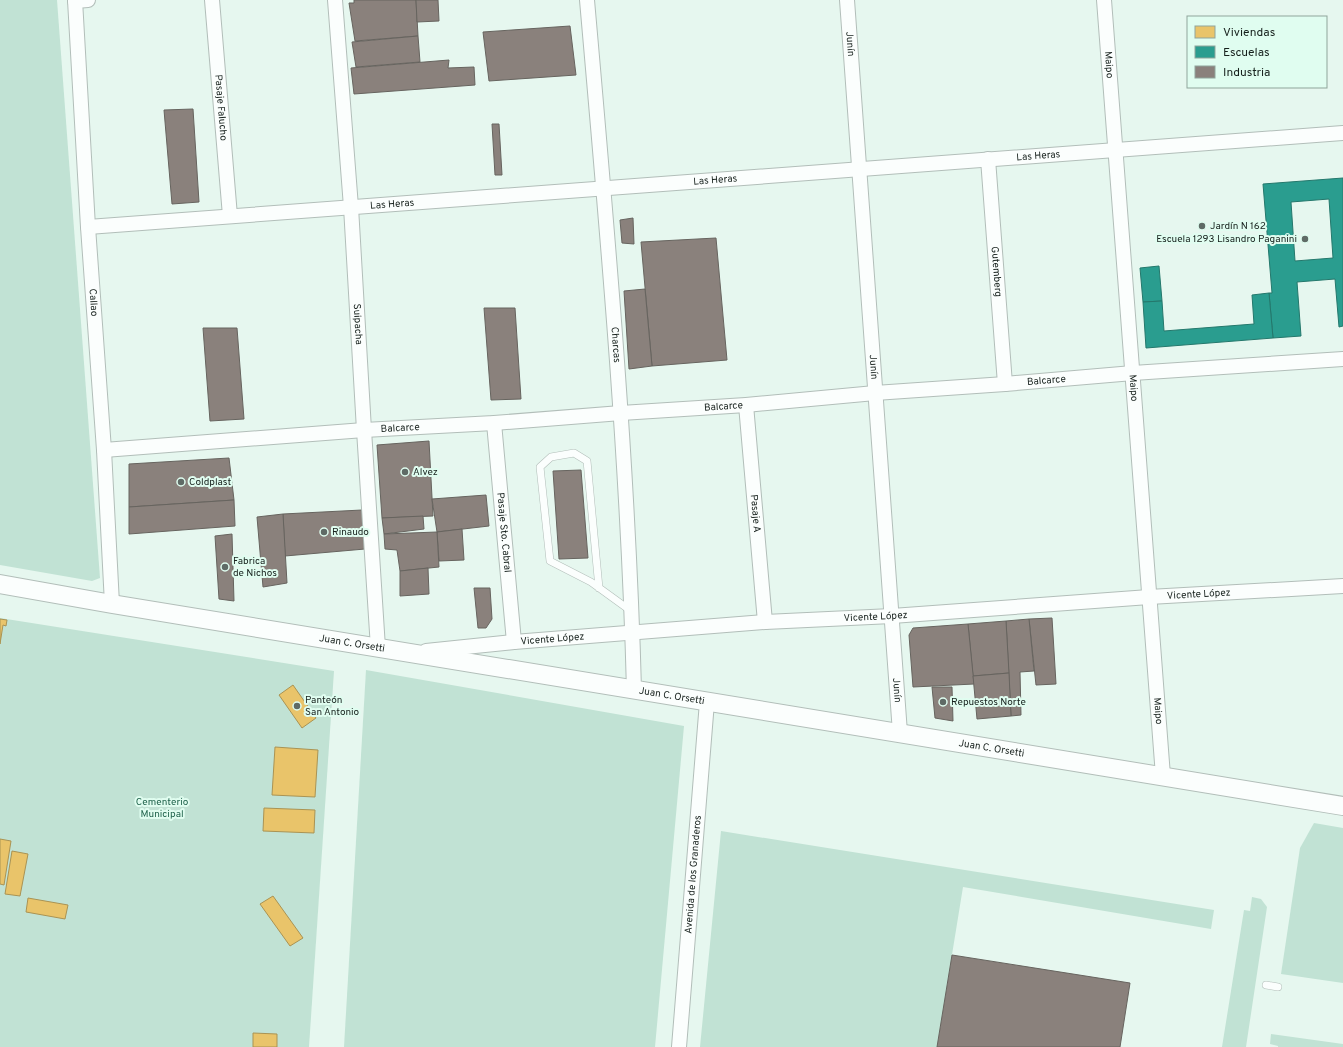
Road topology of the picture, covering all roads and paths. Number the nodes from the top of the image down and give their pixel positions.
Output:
1 (79, 0) edge
2 (212, 0) edge
3 (335, 0) edge
4 (587, 0) edge
5 (847, 0) edge
6 (1104, 0) edge
7 (1343, 133) edge
8 (1115, 150) junction
9 (988, 159) junction
10 (859, 169) junction
11 (604, 188) junction
12 (351, 207) junction
13 (230, 216) junction
14 (88, 227) junction
15 (1343, 359) edge
16 (1132, 373) junction
17 (1005, 384) junction
18 (875, 393) junction
19 (746, 405) junction
20 (621, 412) junction
21 (494, 423) junction
22 (364, 430) junction
23 (104, 450) junction
24 (0, 584) edge
25 (1343, 586) edge
26 (599, 588) junction
27 (1149, 597) junction
28 (112, 604) junction
29 (631, 611) junction
30 (892, 616) junction
31 (765, 622) junction
32 (632, 633) junction
33 (514, 642) junction
34 (378, 648) junction
35 (409, 653) junction
36 (634, 690) junction
37 (708, 702) junction
38 (900, 733) junction
39 (1163, 776) junction
40 (1343, 806) edge
41 (1266, 985) dead end
42 (1278, 987) dead end
43 (679, 1047) edge

1 - 14 street, Callao
2 - 13 street, Pasaje Falucho
3 - 12 street, Suipacha
4 - 11 street, Charcas
5 - 10 street, Junín
6 - 8 street, Maipo
7 - 8 street, Las Heras
8 - 9 street, Las Heras
8 - 16 street, Maipo
9 - 10 street, Las Heras
9 - 17 street, Gutemberg
10 - 11 street, Las Heras
10 - 18 street, Junín
11 - 12 street, Las Heras
11 - 20 street, Charcas
12 - 13 street, Las Heras
12 - 22 street, Suipacha
13 - 14 street, Las Heras
14 - 23 street, Callao
15 - 16 street, Balcarce
16 - 17 street, Balcarce
16 - 27 street, Maipo
17 - 18 street, Balcarce
18 - 19 street, Balcarce
18 - 30 street, Junín
19 - 20 street, Balcarce
19 - 31 street, Pasaje A
20 - 21 street, Balcarce
20 - 29 street, Charcas
21 - 22 street, Balcarce
21 - 33 street, Pasaje Sto. Cabral
22 - 23 street, Balcarce
22 - 34 street, Suipacha
23 - 28 street, Callao
24 - 28 street, Juan C. Orsetti
25 - 27 street, Vicente López
26 - 26 lane
26 - 29 lane
27 - 30 street, Vicente López
27 - 39 street, Maipo
28 - 34 street, Juan C. Orsetti
29 - 32 street, Charcas
30 - 31 street, Vicente López
30 - 38 street, Junín
31 - 32 street, Vicente López
32 - 33 street, Vicente López
32 - 36 street, Charcas
33 - 35 street, Vicente López
34 - 35 street, Juan C. Orsetti
35 - 36 street, Juan C. Orsetti
36 - 37 street, Juan C. Orsetti
37 - 38 street, Juan C. Orsetti
37 - 43 street, Avenida de los Granaderos
38 - 39 street, Juan C. Orsetti
39 - 40 street, Juan C. Orsetti
41 - 42 lane

